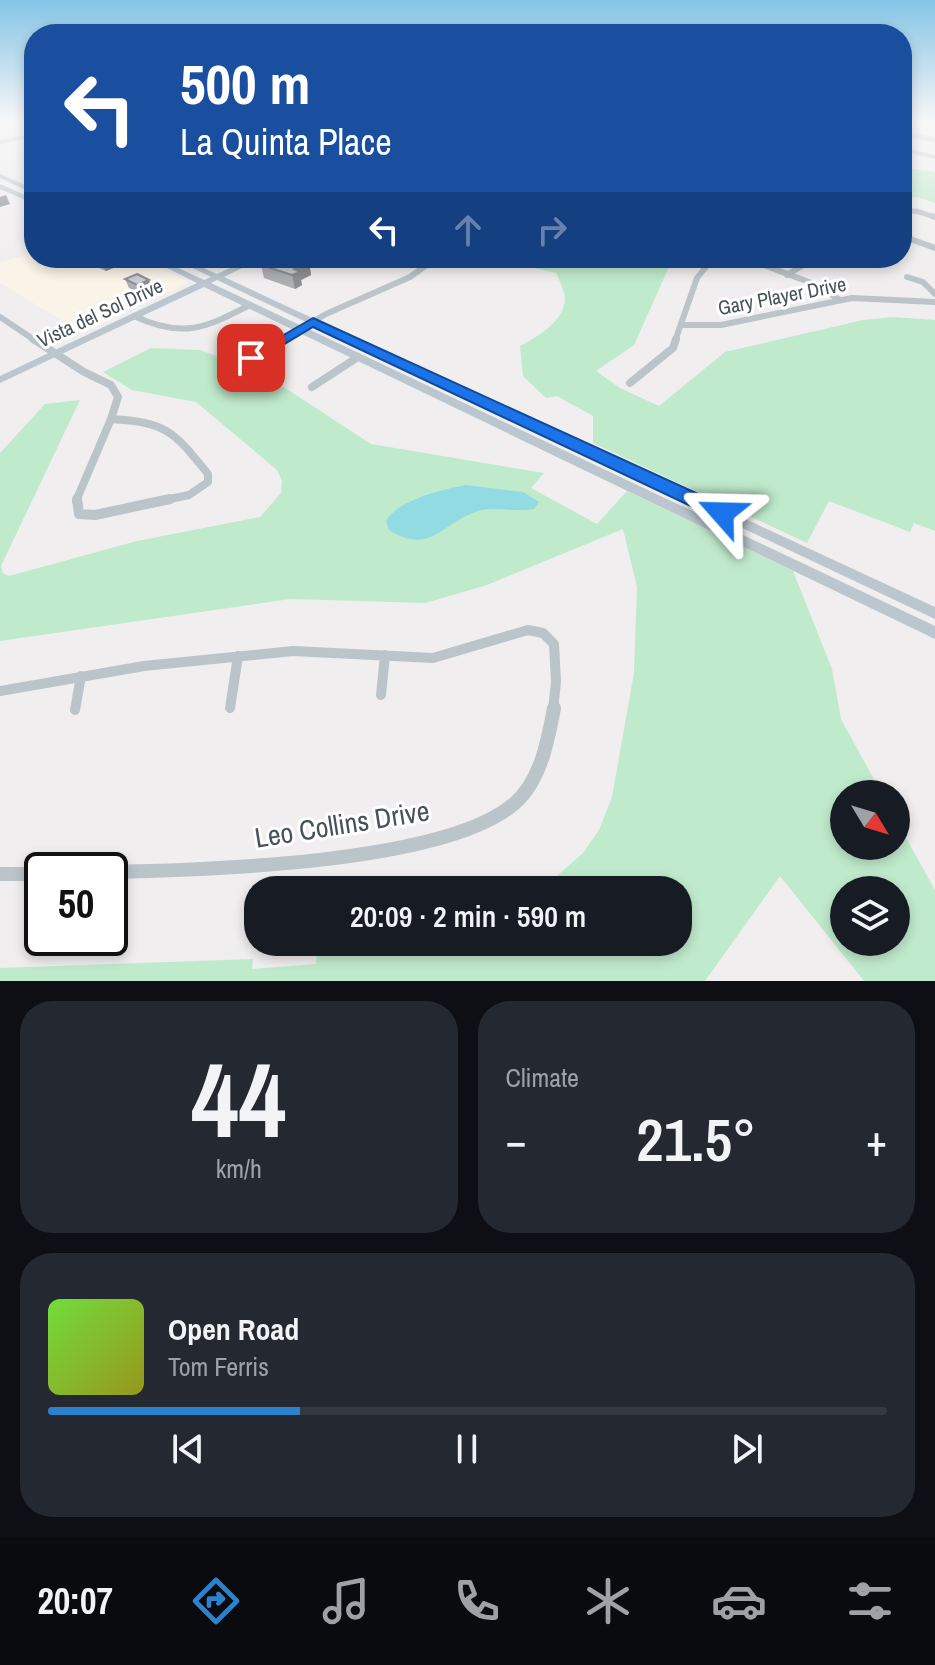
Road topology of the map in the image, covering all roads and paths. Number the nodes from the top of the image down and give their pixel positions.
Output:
1 (0, 176) edge
2 (0, 186) edge
3 (24, 187) joint
4 (11, 191) junction
5 (24, 197) edge
6 (912, 211) edge
7 (935, 217) edge
8 (912, 240) edge
9 (935, 248) edge
10 (172, 268) edge
11 (196, 268) edge
12 (238, 268) edge
13 (422, 268) edge
14 (705, 268) edge
15 (770, 268) edge
16 (799, 268) edge
17 (787, 275) junction
18 (907, 277) dead end
19 (217, 278) junction
20 (204, 283) junction
21 (935, 294) edge
22 (840, 300) junction
23 (935, 302) edge
24 (250, 305) junction
25 (134, 316) junction
26 (0, 317) edge
27 (313, 322) junction
28 (682, 325) junction
29 (300, 329) junction
30 (55, 354) junction
31 (358, 357) junction
32 (251, 358) dead end
33 (0, 380) edge
34 (630, 383) dead end
35 (312, 387) dead end
36 (111, 419) junction
37 (935, 613) edge
38 (935, 633) edge
39 (385, 655) junction
40 (238, 656) junction
41 (81, 676) junction
42 (0, 691) edge
43 (381, 695) dead end
44 (230, 708) dead end
45 (75, 710) dead end
46 (128, 872) edge
47 (0, 874) edge
48 (24, 874) edge

1 - 3 main road
2 - 4 main road
3 - 4 main road
4 - 5 main road
6 - 7 street
8 - 9 street
10 - 20 main road
11 - 19 main road
12 - 19 main road, Vista del Sol Drive
13 - 27 street
14 - 28 street
15 - 17 street
16 - 17 street
17 - 22 street
18 - 21 street
19 - 20 main road, Vista del Sol Drive
19 - 27 main road
20 - 24 main road
20 - 25 main road, Vista del Sol Drive
22 - 23 street, Gary Player Drive
22 - 28 street, Gary Player Drive
24 - 25 street
24 - 29 main road
25 - 30 main road, Vista del Sol Drive
26 - 30 street
27 - 29 street
27 - 37 main road
28 - 34 street
29 - 31 main road
29 - 32 street
30 - 33 main road, Vista del Sol Drive
30 - 36 street
31 - 35 street
31 - 38 main road
36 - 36 street
39 - 40 street, Leo Collins Drive
39 - 43 street
39 - 46 street, Leo Collins Drive
40 - 41 street, Leo Collins Drive
40 - 44 street
41 - 42 street, Leo Collins Drive
41 - 45 street
47 - 48 street

